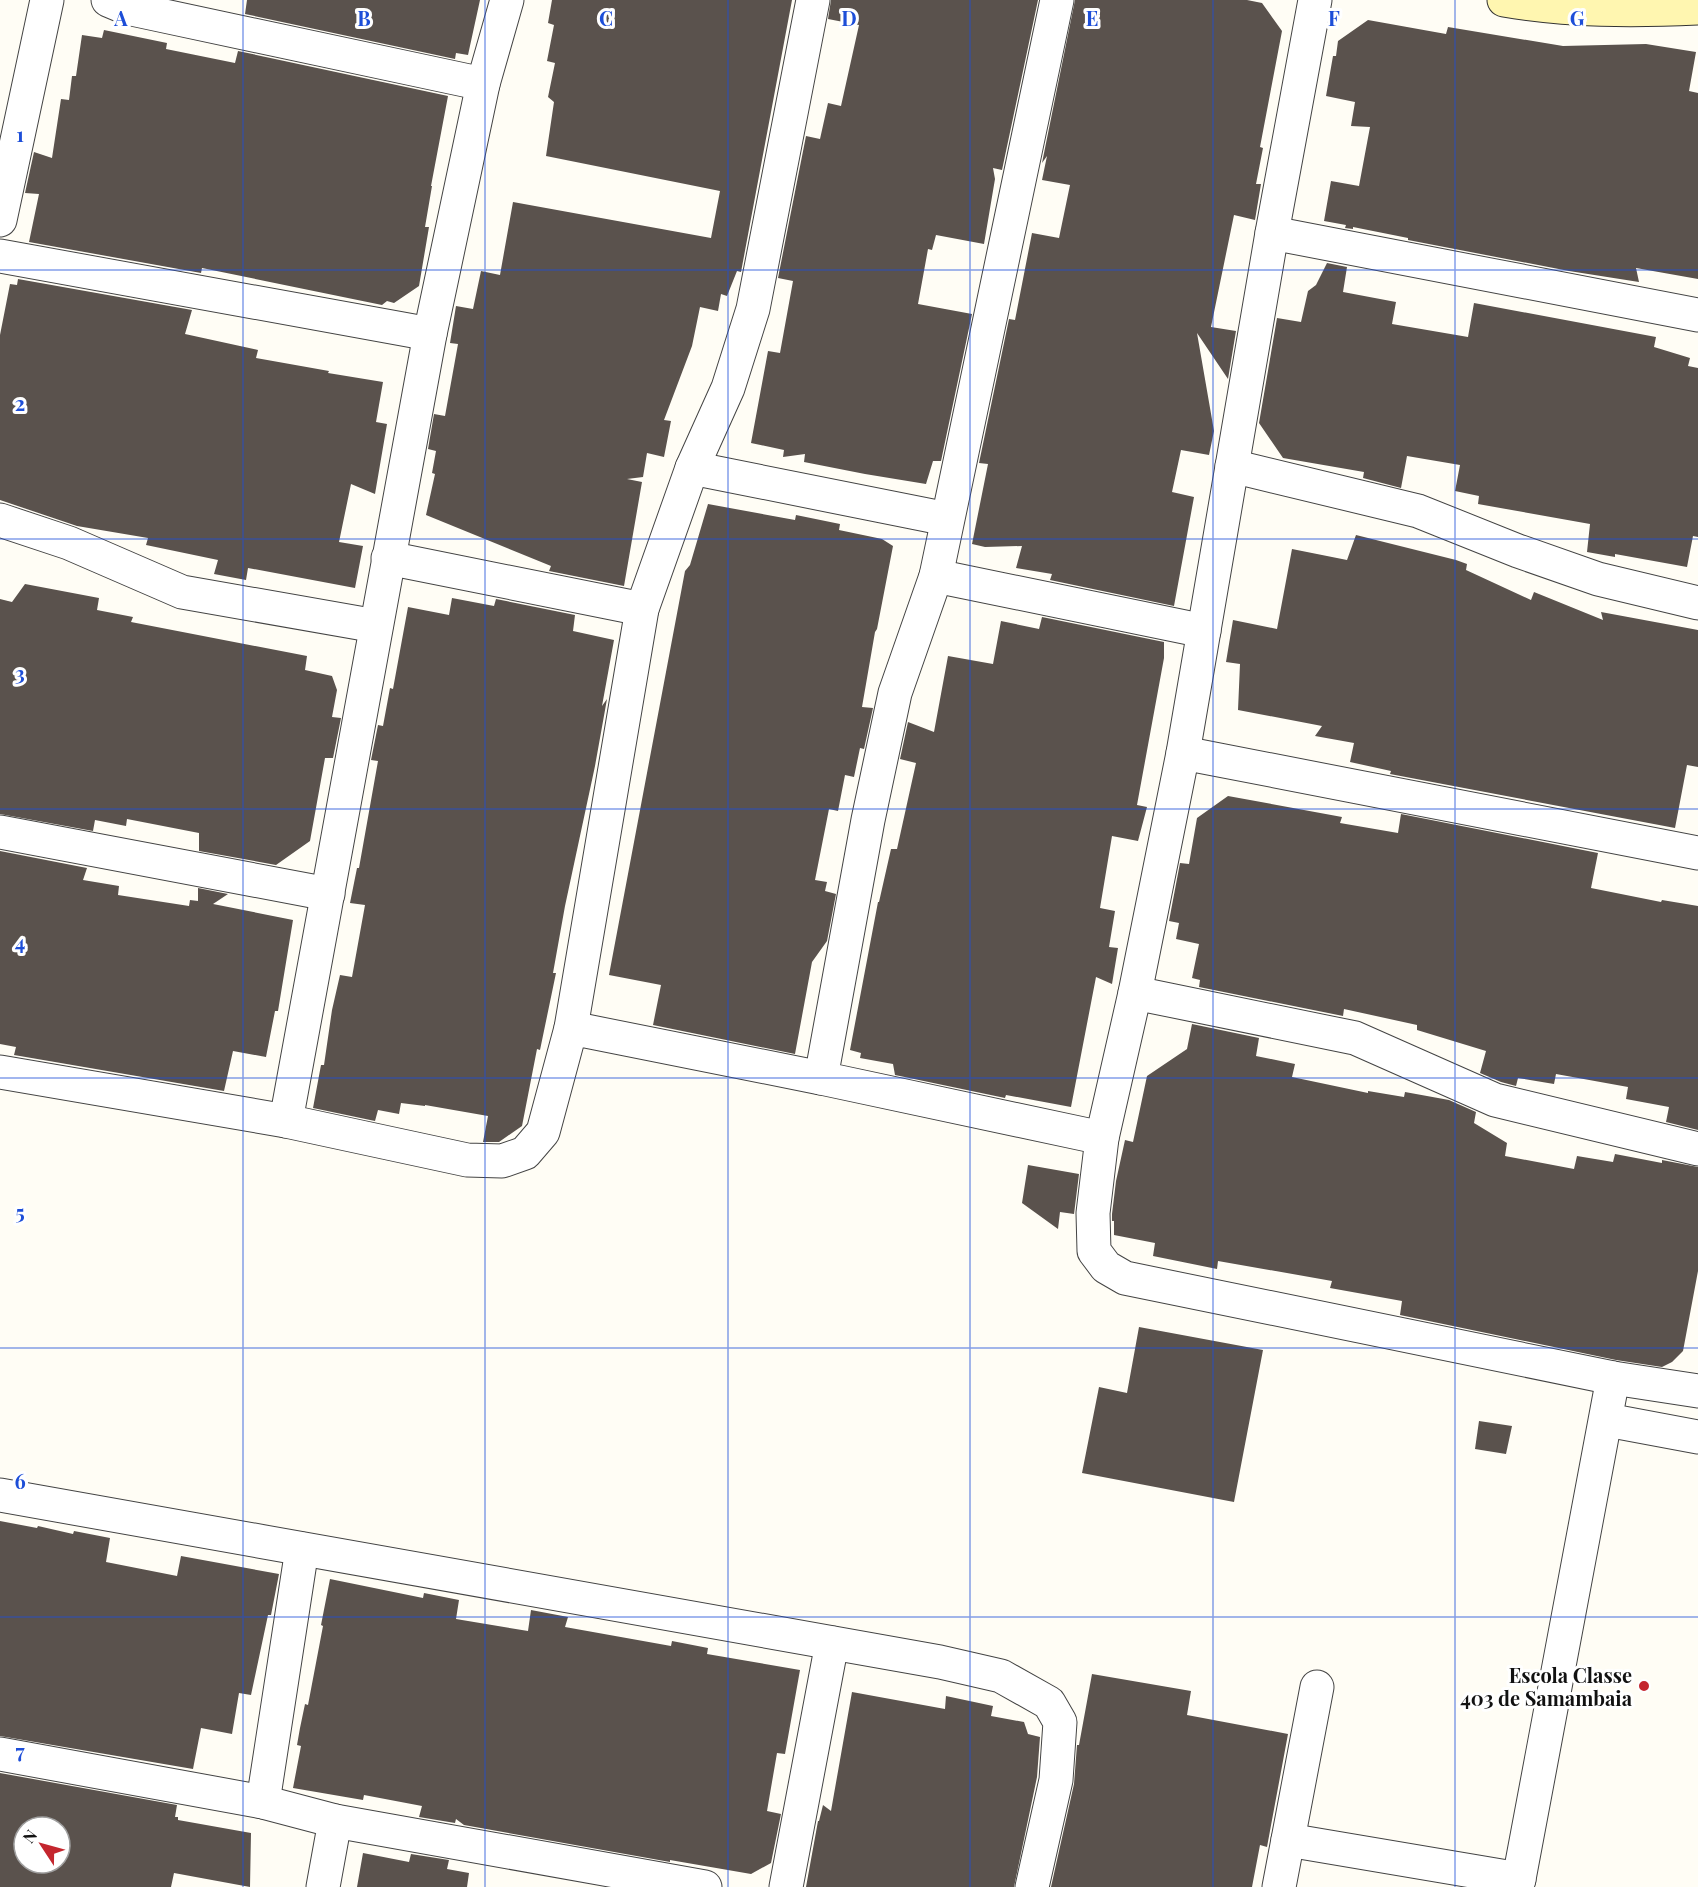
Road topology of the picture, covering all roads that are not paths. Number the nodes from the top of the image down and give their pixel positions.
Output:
1 (47, 0) edge
2 (108, 0) edge
3 (507, 0) edge
4 (813, 0) edge
5 (1057, 0) edge
6 (1315, 0) edge
7 (1504, 0) edge
8 (1698, 8) edge
9 (483, 84) junction
10 (0, 220) edge
11 (1272, 233) junction
12 (0, 256) edge
13 (1698, 315) edge
14 (430, 334) junction
15 (1232, 466) junction
16 (692, 468) junction
17 (947, 519) junction
18 (0, 520) edge
19 (388, 558) junction
20 (936, 576) junction
21 (1698, 603) edge
22 (642, 609) junction
23 (376, 626) junction
24 (1204, 631) junction
25 (1183, 753) junction
26 (0, 832) edge
27 (1698, 853) edge
28 (328, 894) junction
29 (1135, 993) junction
30 (570, 1028) junction
31 (0, 1072) edge
32 (821, 1078) junction
33 (286, 1121) junction
34 (1102, 1138) junction
35 (1698, 1149) edge
36 (1613, 1378) junction
37 (1698, 1391) edge
38 (1606, 1420) junction
39 (1698, 1437) edge
40 (0, 1495) edge
41 (302, 1549) junction
42 (832, 1643) junction
43 (1317, 1687) dead end
44 (0, 1754) edge
45 (263, 1802) junction
46 (335, 1821) junction
47 (1288, 1840) junction
48 (1518, 1883) edge
49 (323, 1887) edge
50 (705, 1887) edge
51 (786, 1887) edge
52 (1032, 1887) edge
53 (1279, 1887) edge

1 - 10 street
2 - 9 street
3 - 9 street
4 - 16 street
5 - 17 street
6 - 11 street
7 - 8 street
9 - 14 street
11 - 13 street
11 - 15 street
12 - 14 street
14 - 19 street
15 - 21 street
15 - 24 street
16 - 17 street
16 - 22 street
17 - 20 street
18 - 23 street
19 - 22 street
19 - 23 street
20 - 24 street
20 - 32 street
22 - 30 street
23 - 28 street
24 - 25 street
25 - 27 street
25 - 29 street
26 - 28 street
28 - 33 street
29 - 34 street
29 - 35 street
30 - 32 street
30 - 33 street
31 - 33 street
32 - 34 street
34 - 36 street
36 - 37 street
36 - 38 street
38 - 39 street
38 - 48 street
40 - 41 street
41 - 42 street
41 - 45 street
42 - 51 street
42 - 52 street
43 - 47 street
44 - 45 street
45 - 46 street
46 - 49 street
46 - 50 street
47 - 48 street
47 - 53 street

